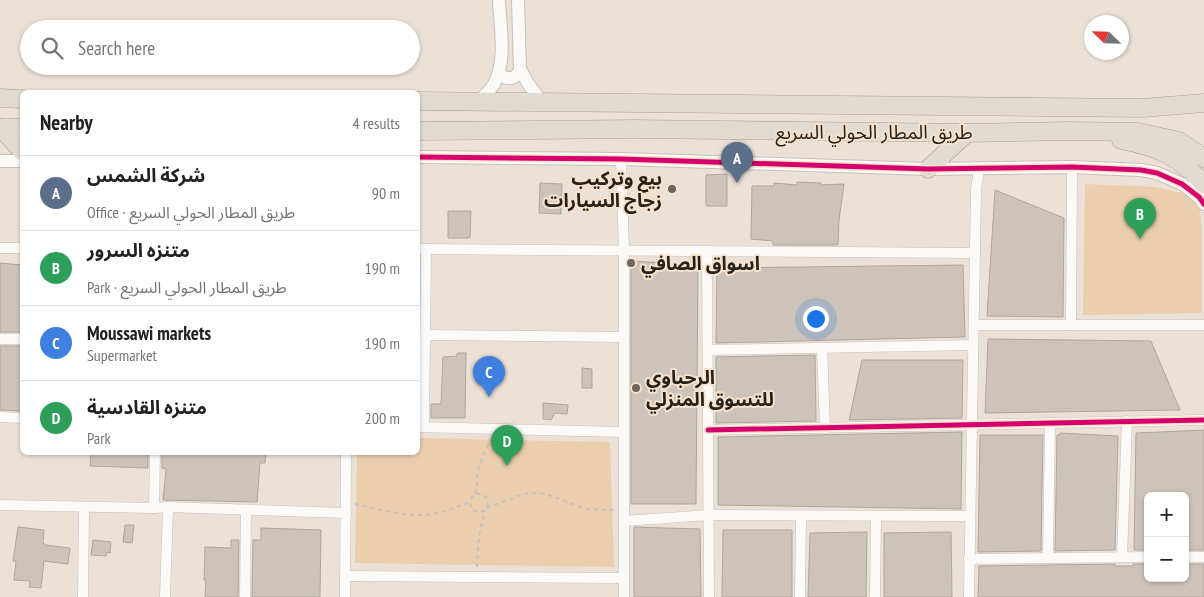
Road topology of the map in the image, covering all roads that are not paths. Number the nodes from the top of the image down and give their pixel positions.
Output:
1 (499, 0) edge
2 (518, 0) edge
3 (520, 69) junction
4 (499, 73) junction
5 (0, 98) edge
6 (20, 99) edge
7 (420, 101) edge
8 (460, 102) junction
9 (478, 102) junction
10 (542, 102) junction
11 (1204, 103) edge
12 (1, 128) edge
13 (20, 128) edge
14 (420, 131) edge
15 (459, 131) junction
16 (1068, 131) junction
17 (966, 133) junction
18 (20, 149) edge
19 (420, 157) edge
20 (1204, 158) edge
21 (621, 159) junction
22 (0, 160) edge
23 (20, 161) edge
24 (1072, 167) junction
25 (928, 169) junction
26 (979, 169) junction
27 (1204, 184) edge
28 (1204, 204) edge
29 (0, 248) edge
30 (20, 248) edge
31 (422, 249) edge
32 (624, 251) junction
33 (708, 251) junction
34 (975, 252) junction
35 (974, 325) junction
36 (1071, 325) junction
37 (1204, 325) edge
38 (425, 335) junction
39 (624, 337) junction
40 (0, 339) edge
41 (20, 339) edge
42 (973, 345) junction
43 (822, 348) junction
44 (708, 350) junction
45 (0, 417) edge
46 (20, 418) edge
47 (1204, 420) edge
48 (1127, 421) junction
49 (1050, 423) junction
50 (972, 425) junction
51 (421, 427) edge
52 (825, 428) junction
53 (708, 430) junction
54 (624, 432) junction
55 (155, 455) edge
56 (346, 455) edge
57 (0, 505) edge
58 (84, 507) junction
59 (168, 507) junction
60 (154, 508) junction
61 (246, 510) junction
62 (346, 513) junction
63 (708, 515) junction
64 (801, 516) junction
65 (876, 516) junction
66 (970, 516) junction
67 (624, 521) junction
68 (1122, 557) junction
69 (1144, 557) edge
70 (1189, 557) edge
71 (1204, 557) edge
72 (1048, 558) junction
73 (969, 559) junction
74 (346, 576) junction
75 (624, 578) junction
76 (83, 597) edge
77 (165, 597) edge
78 (245, 597) edge
79 (345, 597) edge
80 (624, 597) edge
81 (709, 597) edge
82 (800, 597) edge
83 (875, 597) edge
84 (969, 597) edge

1 - 4 street
2 - 3 street
3 - 4 street
3 - 10 street
4 - 9 street
5 - 6 highway
7 - 8 highway, طريق المطار الحولي السريع
8 - 9 highway, طريق المطار الحولي السريع
8 - 15 highway
9 - 10 highway, طريق المطار الحولي السريع
10 - 11 highway, طريق المطار الحولي السريع
12 - 13 highway
12 - 18 highway
14 - 15 highway, طريق المطار الحولي السريع
15 - 17 highway, طريق المطار الحولي السريع
16 - 17 highway, طريق المطار الحولي السريع
16 - 20 highway, طريق المطار الحولي السريع
16 - 27 highway
17 - 25 highway
19 - 21 street
21 - 25 street
21 - 32 street
22 - 23 street
24 - 26 street
24 - 28 street
24 - 36 street
25 - 26 street
26 - 34 street
29 - 30 street
31 - 32 street
31 - 38 street
32 - 33 street
32 - 39 street
33 - 34 street
33 - 44 street
34 - 35 street
35 - 36 street
35 - 42 street
36 - 37 street
38 - 39 street
38 - 51 street
39 - 54 street
40 - 41 street
42 - 43 street
42 - 50 street
43 - 44 street
43 - 52 street
44 - 53 street
45 - 46 street
47 - 48 street
48 - 49 street
48 - 68 street
49 - 50 street
49 - 72 street
50 - 52 street
50 - 66 street
51 - 54 street
52 - 53 street
53 - 63 street
54 - 67 street
55 - 60 street
56 - 62 street
57 - 58 street
58 - 60 street
58 - 76 street
59 - 60 street
59 - 61 street
59 - 77 street
61 - 62 street
61 - 78 street
62 - 74 street
63 - 64 street
63 - 67 street
63 - 81 street
64 - 65 street
64 - 82 street
65 - 66 street
65 - 83 street
66 - 73 street
67 - 75 street
68 - 69 street
68 - 72 street
70 - 71 street
72 - 73 street
73 - 84 street
74 - 75 street
74 - 79 street
75 - 80 street

